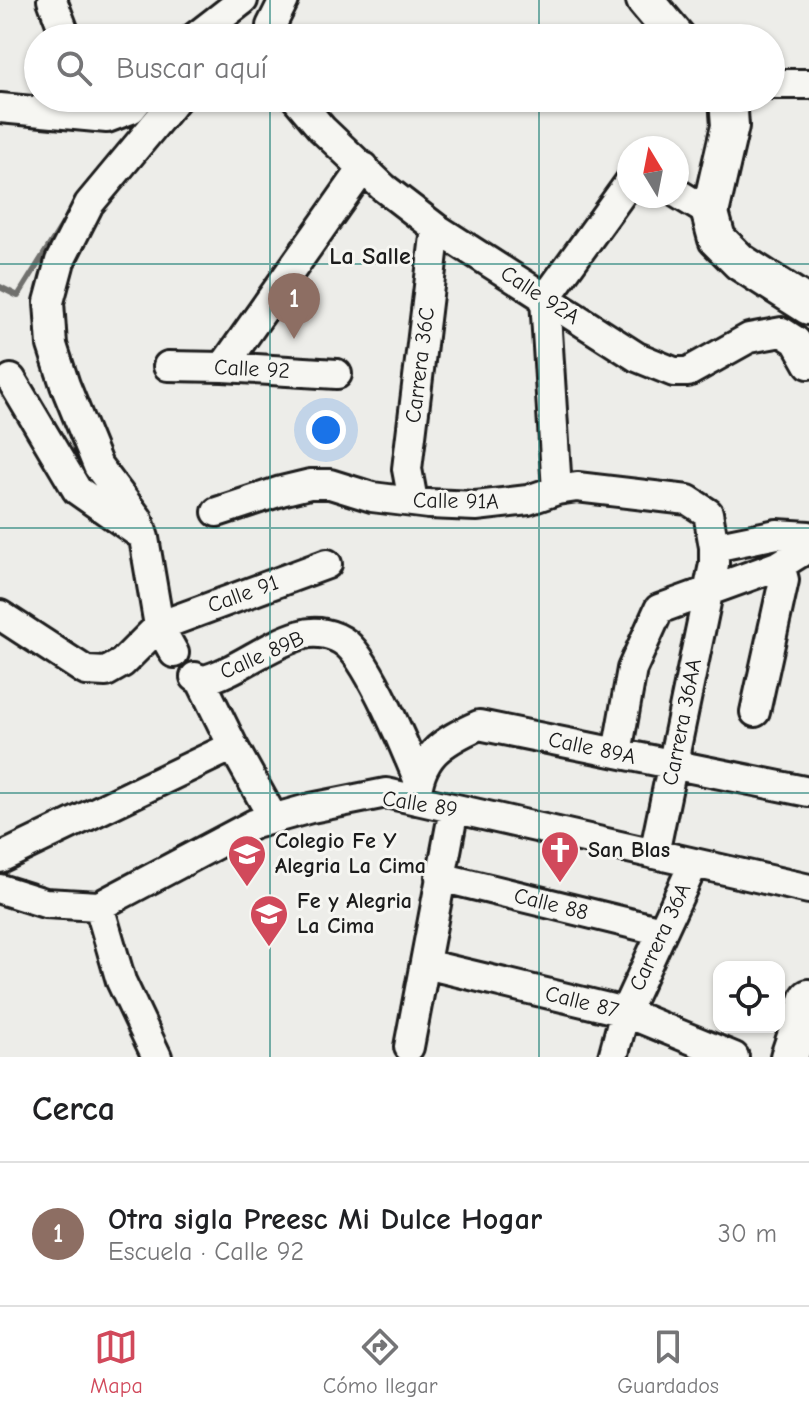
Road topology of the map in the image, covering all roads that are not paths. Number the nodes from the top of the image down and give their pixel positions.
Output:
1 (52, 0) edge
2 (284, 0) edge
3 (645, 0) edge
4 (244, 1) edge
5 (61, 24) edge
6 (213, 24) edge
7 (228, 24) edge
8 (264, 24) edge
9 (275, 24) edge
10 (665, 24) edge
11 (785, 84) edge
12 (809, 84) edge
13 (0, 108) edge
14 (24, 110) edge
15 (43, 112) edge
16 (123, 112) edge
17 (165, 112) edge
18 (308, 112) edge
19 (729, 112) edge
20 (364, 167) junction
21 (617, 200) edge
22 (689, 200) edge
23 (710, 213) junction
24 (436, 228) junction
25 (545, 299) junction
26 (809, 306) edge
27 (809, 364) edge
28 (168, 366) dead end
29 (223, 367) junction
30 (337, 374) dead end
31 (11, 379) dead end
32 (557, 490) junction
33 (413, 501) junction
34 (217, 512) dead end
35 (809, 536) edge
36 (144, 538) junction
37 (714, 547) junction
38 (809, 547) edge
39 (327, 564) dead end
40 (780, 565) junction
41 (708, 589) junction
42 (0, 615) edge
43 (159, 626) junction
44 (174, 653) dead end
45 (755, 712) dead end
46 (233, 746) junction
47 (617, 753) junction
48 (674, 765) junction
49 (417, 790) junction
50 (809, 792) edge
51 (454, 809) junction
52 (273, 818) junction
53 (654, 854) junction
54 (0, 858) edge
55 (694, 863) junction
56 (440, 877) junction
57 (0, 889) edge
58 (809, 889) edge
59 (99, 906) junction
60 (662, 931) junction
61 (425, 964) junction
62 (809, 998) edge
63 (625, 1012) junction
64 (409, 1047) dead end
65 (798, 1050) edge
66 (157, 1057) edge
67 (613, 1057) edge
68 (734, 1057) edge

1 - 5 street
2 - 9 street
3 - 10 main road
4 - 6 street
4 - 7 street
4 - 8 street
11 - 12 street
13 - 14 street
15 - 16 street
17 - 36 street
18 - 20 street, Calle 92A
19 - 23 main road
20 - 24 street, Calle 92A
20 - 29 street
21 - 25 street
22 - 23 street
23 - 26 main road
24 - 25 street, Calle 92A
24 - 33 street, Carrera 36C
25 - 27 street, Calle 92A
25 - 32 street
28 - 29 street, Calle 92
29 - 30 street, Calle 92
31 - 36 street
32 - 33 street, Calle 91A
32 - 37 street, Calle 91A
33 - 34 street, Calle 91A
35 - 37 street
36 - 43 street
37 - 41 street, Carrera 36AA
38 - 40 street
39 - 43 street, Calle 91
40 - 41 street
40 - 45 street
41 - 47 street
41 - 48 street, Carrera 36AA
42 - 43 street
43 - 44 street
46 - 49 street, Calle 89B
46 - 52 street
46 - 54 street
47 - 48 street, Calle 89A
47 - 49 street, Calle 89A
48 - 50 street, Calle 89A
48 - 53 street, Carrera 36AA
49 - 51 street, Calle 89
49 - 52 street, Calle 89
51 - 53 street, Calle 89
51 - 56 street
52 - 59 street, Calle 89
53 - 55 street, Calle 89
55 - 58 street, Calle 89
55 - 60 street, Carrera 36A
56 - 60 street, Calle 88
56 - 61 street
57 - 59 street
59 - 66 street
60 - 63 street, Carrera 36A
61 - 63 street, Calle 87
61 - 64 street
62 - 65 main road
63 - 67 street, Carrera 36A
63 - 68 street, Calle 87

